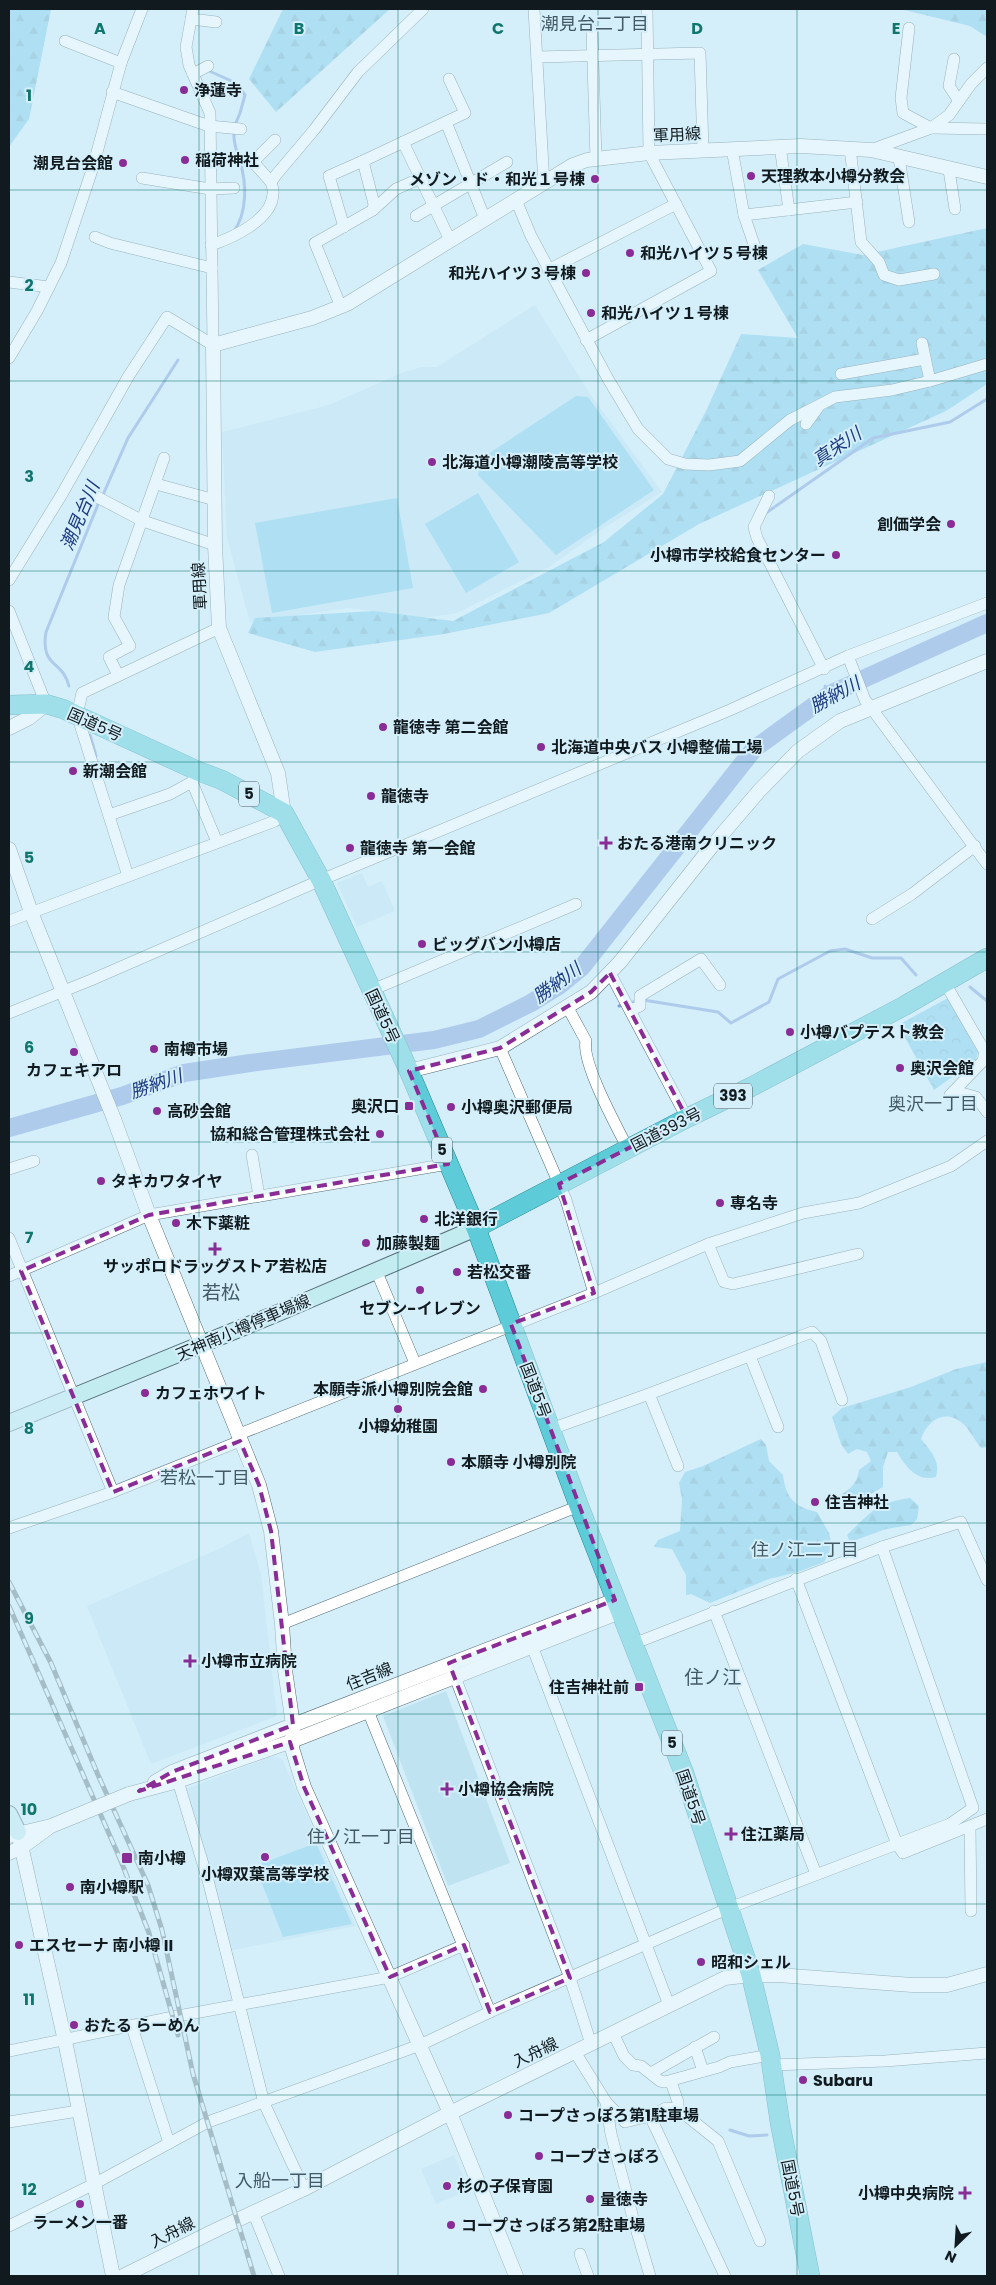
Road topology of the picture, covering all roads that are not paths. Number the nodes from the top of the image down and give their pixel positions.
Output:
1 (142, 9) edge
2 (423, 9) edge
3 (534, 9) edge
4 (647, 9) edge
5 (194, 16) edge
6 (216, 22) dead end
7 (909, 28) dead end
8 (592, 30) dead end
9 (65, 41) dead end
10 (648, 54) junction
11 (593, 56) junction
12 (537, 57) junction
13 (954, 59) dead end
14 (121, 63) junction
15 (987, 68) edge
16 (449, 79) dead end
17 (112, 92) junction
18 (959, 101) junction
19 (446, 122) junction
20 (209, 126) junction
21 (930, 128) junction
22 (236, 129) dead end
23 (987, 129) edge
24 (276, 140) dead end
25 (403, 142) junction
26 (780, 146) junction
27 (850, 148) junction
28 (732, 149) junction
29 (703, 150) junction
30 (871, 150) junction
31 (649, 153) junction
32 (899, 158) junction
33 (596, 159) junction
34 (363, 161) junction
35 (507, 162) dead end
36 (949, 170) junction
37 (987, 177) edge
38 (142, 178) dead end
39 (421, 178) junction
40 (271, 182) junction
41 (471, 184) junction
42 (544, 184) junction
43 (210, 188) junction
44 (234, 188) dead end
45 (516, 200) junction
46 (857, 202) junction
47 (676, 204) junction
48 (434, 206) junction
49 (955, 209) dead end
50 (373, 210) junction
51 (789, 210) junction
52 (744, 215) junction
53 (416, 216) dead end
54 (485, 219) junction
55 (910, 222) dead end
56 (344, 227) junction
57 (95, 237) dead end
58 (450, 240) junction
59 (211, 245) junction
60 (758, 256) dead end
61 (212, 268) junction
62 (548, 270) junction
63 (934, 274) dead end
64 (9, 282) edge
65 (49, 287) junction
66 (341, 307) junction
67 (586, 340) junction
68 (922, 343) dead end
69 (213, 345) junction
70 (9, 358) edge
71 (925, 359) junction
72 (987, 364) edge
73 (840, 374) dead end
74 (930, 381) junction
75 (822, 403) junction
76 (806, 424) dead end
77 (164, 458) dead end
78 (156, 484) junction
79 (769, 496) dead end
80 (100, 499) dead end
81 (215, 500) junction
82 (143, 521) junction
83 (215, 545) junction
84 (9, 580) edge
85 (987, 602) edge
86 (9, 611) edge
87 (219, 628) junction
88 (849, 660) junction
89 (987, 661) edge
90 (824, 669) junction
91 (118, 675) junction
92 (46, 704) junction
93 (868, 704) junction
94 (9, 705) edge
95 (77, 715) junction
96 (9, 728) edge
97 (195, 777) junction
98 (284, 813) junction
99 (112, 814) junction
100 (217, 842) junction
101 (975, 846) junction
102 (9, 849) edge
103 (987, 864) edge
104 (128, 876) junction
105 (321, 880) junction
106 (576, 904) dead end
107 (32, 912) junction
108 (872, 919) dead end
109 (9, 921) edge
110 (987, 958) edge
111 (610, 973) junction
112 (945, 983) junction
113 (720, 986) dead end
114 (372, 990) junction
115 (64, 991) junction
116 (568, 1008) junction
117 (630, 1010) junction
118 (9, 1013) edge
119 (500, 1048) junction
120 (409, 1071) junction
121 (987, 1112) edge
122 (686, 1118) junction
123 (987, 1141) edge
124 (628, 1149) junction
125 (252, 1155) dead end
126 (34, 1161) dead end
127 (448, 1164) junction
128 (9, 1169) edge
129 (559, 1184) junction
130 (260, 1196) junction
131 (149, 1215) junction
132 (476, 1228) junction
133 (9, 1238) edge
134 (708, 1244) junction
135 (858, 1254) dead end
136 (376, 1270) junction
137 (21, 1271) junction
138 (9, 1276) edge
139 (594, 1292) junction
140 (511, 1324) junction
141 (201, 1344) junction
142 (750, 1356) junction
143 (415, 1363) junction
144 (649, 1394) junction
145 (74, 1395) junction
146 (842, 1400) dead end
147 (9, 1423) edge
148 (778, 1427) dead end
149 (550, 1429) junction
150 (238, 1438) junction
151 (678, 1466) dead end
152 (113, 1492) junction
153 (579, 1506) junction
154 (9, 1528) edge
155 (882, 1547) junction
156 (796, 1579) junction
157 (987, 1580) edge
158 (618, 1606) junction
159 (714, 1611) junction
160 (282, 1624) junction
161 (633, 1644) junction
162 (532, 1646) junction
163 (450, 1663) junction
164 (454, 1677) junction
165 (368, 1711) junction
166 (293, 1725) junction
167 (292, 1741) junction
168 (178, 1781) junction
169 (134, 1792) junction
170 (9, 1814) edge
171 (987, 1819) edge
172 (970, 1828) junction
173 (16, 1838) edge
174 (897, 1844) junction
175 (9, 1853) edge
176 (816, 1874) junction
177 (729, 1908) junction
178 (971, 1911) dead end
179 (464, 1945) junction
180 (645, 1946) junction
181 (987, 1974) edge
182 (751, 1975) junction
183 (390, 1977) junction
184 (570, 1978) junction
185 (240, 2005) junction
186 (669, 2005) junction
187 (490, 2012) junction
188 (132, 2027) junction
189 (613, 2033) junction
190 (714, 2037) dead end
191 (65, 2041) junction
192 (592, 2044) junction
193 (420, 2046) junction
194 (695, 2047) junction
195 (9, 2051) edge
196 (575, 2052) junction
197 (987, 2053) edge
198 (771, 2060) junction
199 (704, 2071) junction
200 (651, 2073) junction
201 (671, 2082) junction
202 (606, 2102) junction
203 (264, 2103) junction
204 (678, 2109) junction
205 (78, 2111) junction
206 (450, 2112) junction
207 (650, 2116) junction
208 (9, 2122) edge
209 (169, 2143) junction
210 (94, 2184) junction
211 (304, 2189) junction
212 (253, 2212) junction
213 (9, 2226) edge
214 (760, 2241) dead end
215 (580, 2254) dead end
216 (113, 2276) edge
217 (124, 2276) edge
218 (279, 2276) edge
219 (516, 2276) edge
220 (588, 2276) edge
221 (650, 2276) edge
222 (725, 2276) edge
223 (810, 2276) edge

1 - 14 street
2 - 40 street
3 - 12 street
4 - 10 street
5 - 6 street
5 - 20 street
7 - 21 street
8 - 11 street
9 - 14 street
10 - 11 street
10 - 29 street
10 - 31 street
11 - 12 street
11 - 33 street
12 - 42 street
13 - 18 street
14 - 17 street
15 - 18 street
16 - 19 street
17 - 20 street
17 - 65 street
18 - 21 street
19 - 25 street
19 - 41 street
20 - 22 street
20 - 43 street
21 - 23 street
21 - 30 street
24 - 40 street
25 - 34 street
25 - 39 street
26 - 27 street, 軍用線
26 - 28 street, 軍用線
26 - 51 street
27 - 30 street, 軍用線
27 - 46 street
28 - 29 street, 軍用線
28 - 52 street
29 - 31 street, 軍用線
30 - 32 street, 軍用線
31 - 33 street, 軍用線
31 - 47 street
32 - 36 street, 軍用線
32 - 55 street
33 - 42 street, 軍用線
34 - 50 street
34 - 56 street
35 - 41 street
36 - 37 street, 軍用線
36 - 49 street
38 - 43 street
39 - 48 street
39 - 50 street
40 - 59 street
41 - 48 street
41 - 54 street
42 - 45 street, 軍用線
43 - 44 street
43 - 59 street
45 - 54 street, 軍用線
45 - 62 street
46 - 51 street
46 - 63 street
47 - 62 street
47 - 67 street
48 - 53 street
48 - 58 street
50 - 56 street
51 - 52 street
52 - 60 street
54 - 58 street, 軍用線
56 - 66 street
57 - 61 street
58 - 66 street, 軍用線
59 - 61 street
61 - 69 street
62 - 67 street
64 - 65 street
65 - 70 street
66 - 69 street, 軍用線
67 - 75 street
68 - 71 street
69 - 81 street, 軍用線
69 - 84 street
71 - 73 street
71 - 74 street
72 - 74 street
74 - 75 street
75 - 76 street
77 - 78 street
78 - 81 street
78 - 82 street
79 - 90 street
80 - 82 street
81 - 83 street, 軍用線
82 - 83 street
82 - 91 street
83 - 87 street, 軍用線
85 - 88 street
86 - 92 street
87 - 91 street
87 - 98 street, 軍用線
88 - 90 street
88 - 93 street
89 - 93 street
90 - 105 street
91 - 95 street
92 - 94 highway, 国道5号 / 5
92 - 95 highway, 国道5号 / 5
92 - 96 street
93 - 101 street
93 - 111 street
95 - 97 highway, 国道5号 / 5
95 - 99 street
97 - 98 highway, 国道5号 / 5
97 - 99 street
97 - 100 street
98 - 100 street
98 - 105 highway, 国道5号 / 5
99 - 104 street
100 - 104 street
101 - 103 street
101 - 108 street
102 - 107 street
104 - 107 street
105 - 114 highway, 国道5号 / 5
105 - 115 street
106 - 114 street
107 - 109 street
107 - 115 street
110 - 112 highway, 国道393号 / 393
111 - 116 street
111 - 117 street
112 - 121 street
112 - 122 highway, 国道393号 / 393
113 - 117 street
114 - 120 highway, 国道5号 / 5
115 - 118 street
115 - 131 street
116 - 119 street
116 - 124 street
117 - 122 street
119 - 120 street
119 - 129 street
120 - 127 highway, 国道5号 / 5
122 - 124 highway, 国道393号 / 393
123 - 134 street
124 - 129 highway, 国道393号 / 393
125 - 130 street
126 - 128 street
127 - 130 street
127 - 132 highway, 国道5号 / 5
129 - 132 highway, 国道393号 / 393
129 - 139 street
130 - 131 street
131 - 137 street
131 - 141 street
132 - 136 main road, 天神南小樽停車場線
132 - 140 highway, 国道5号 / 5
133 - 137 street
134 - 135 street
134 - 139 street
136 - 141 main road, 天神南小樽停車場線
136 - 143 street
137 - 138 street
137 - 145 street
139 - 140 street
140 - 143 street
140 - 149 highway, 国道5号 / 5
141 - 145 main road, 天神南小樽停車場線
141 - 150 street
142 - 144 street
142 - 146 street
142 - 148 street
143 - 150 street
144 - 149 street
144 - 151 street
145 - 147 main road, 天神南小樽停車場線
145 - 152 street
149 - 153 highway, 国道5号 / 5
150 - 152 street
150 - 160 street
152 - 154 street
153 - 158 highway, 国道5号 / 5
153 - 160 street
155 - 156 street
155 - 157 street
155 - 174 street
156 - 159 street
156 - 174 street
158 - 161 highway, 国道5号 / 5
158 - 162 street, 住吉線
158 - 163 street, 住吉線
159 - 161 street
159 - 176 street
160 - 166 street
161 - 177 highway, 国道5号 / 5
162 - 164 street, 住吉線
162 - 180 street
163 - 164 street
163 - 166 street, 住吉線
164 - 165 street, 住吉線
164 - 184 street
165 - 167 street, 住吉線
165 - 179 street
166 - 167 street
166 - 169 street, 住吉線
167 - 168 street, 住吉線
167 - 183 street
168 - 169 street, 住吉線
168 - 185 street
169 - 173 street, 住吉線, bridge
170 - 173 main road
171 - 172 street
172 - 174 street
172 - 178 street
173 - 175 street, 住吉線
173 - 191 street
174 - 176 street
176 - 177 street
177 - 180 street
177 - 182 highway, 国道5号 / 5
179 - 183 street
179 - 187 street
180 - 184 street
180 - 186 street
181 - 182 street, 入舟線
182 - 186 street, 入舟線
182 - 198 highway, 国道5号 / 5
183 - 185 street
183 - 193 street
184 - 187 street
184 - 192 street
185 - 188 street
185 - 203 street
186 - 189 street, 入舟線
187 - 193 street
188 - 191 street
188 - 209 street
189 - 192 street, 入舟線
189 - 200 street
190 - 194 street
191 - 195 street
191 - 205 street
192 - 196 street, 入舟線
193 - 203 street
193 - 206 street
194 - 199 street
194 - 200 street
196 - 202 street
196 - 206 street, 入舟線
197 - 198 street
198 - 199 street
198 - 223 highway, 国道5号 / 5
199 - 201 street
200 - 201 street
201 - 204 street
202 - 207 street
202 - 221 street
203 - 209 street
203 - 211 street
204 - 207 street
204 - 214 street
205 - 208 street
205 - 210 street
206 - 211 street, 入舟線
206 - 219 street
207 - 222 street
209 - 210 street
210 - 213 street
210 - 216 street
211 - 212 street, 入舟線
212 - 217 street, 入舟線
212 - 218 street
215 - 220 street

